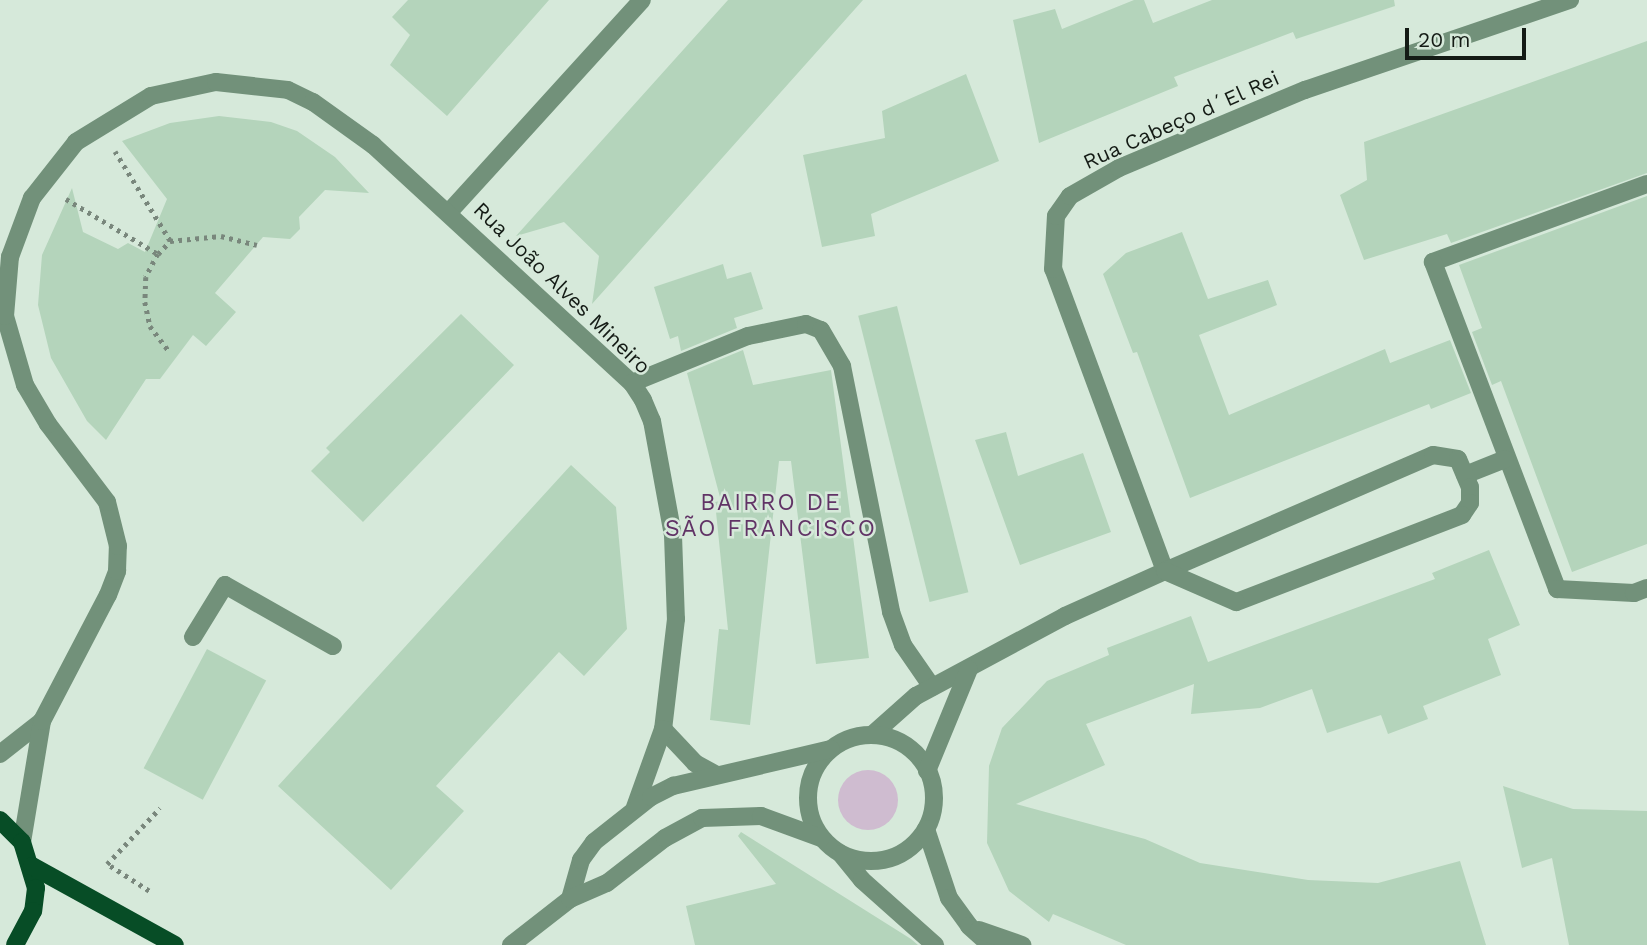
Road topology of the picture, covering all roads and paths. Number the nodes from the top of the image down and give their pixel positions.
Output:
1 (642, 0) edge
2 (1570, 0) edge
3 (109, 144) dead end
4 (1647, 184) edge
5 (62, 197) dead end
6 (450, 211) junction
7 (170, 241) junction
8 (257, 245) dead end
9 (158, 254) junction
10 (168, 350) dead end
11 (632, 383) junction
12 (1505, 459) junction
13 (1465, 475) junction
14 (1165, 571) junction
15 (1641, 591) edge
16 (193, 637) dead end
17 (333, 646) dead end
18 (969, 669) junction
19 (932, 687) junction
20 (42, 721) junction
21 (663, 729) junction
22 (872, 735) junction
23 (831, 749) junction
24 (0, 754) edge
25 (927, 771) junction
26 (717, 775) junction
27 (635, 807) junction
28 (160, 808) dead end
29 (0, 820) edge
30 (926, 829) junction
31 (821, 838) junction
32 (22, 842) junction
33 (841, 854) junction
34 (32, 866) junction
35 (149, 891) dead end
36 (569, 899) junction
37 (969, 926) junction
38 (15, 945) edge
39 (175, 945) edge
40 (511, 945) edge
41 (935, 945) edge
42 (990, 945) edge
43 (1022, 945) edge

1 - 6 street
2 - 14 street, Rua Cabeço d´El Rei
3 - 7 path
4 - 12 street
5 - 9 path
6 - 11 street, Rua João Alves Mineiro
6 - 20 street, Rua João Alves Mineiro
7 - 8 path
7 - 9 path
9 - 10 path
11 - 19 street
11 - 21 street, Rua João Alves Mineiro
12 - 13 street
12 - 15 street
13 - 14 street
13 - 14 street
14 - 18 street
16 - 17 street
18 - 19 street
18 - 25 street
19 - 22 street
20 - 24 street
20 - 32 street
21 - 26 street
21 - 27 street, Rua João Alves Mineiro
22 - 23 street
22 - 25 street
23 - 26 street
23 - 31 street
25 - 30 street
26 - 27 street
27 - 36 street
28 - 35 path
29 - 32 main road
30 - 33 street
30 - 37 street
31 - 33 street
31 - 36 street
32 - 34 main road
33 - 41 street
34 - 38 main road
34 - 39 main road
36 - 40 street
37 - 42 street
37 - 43 street

